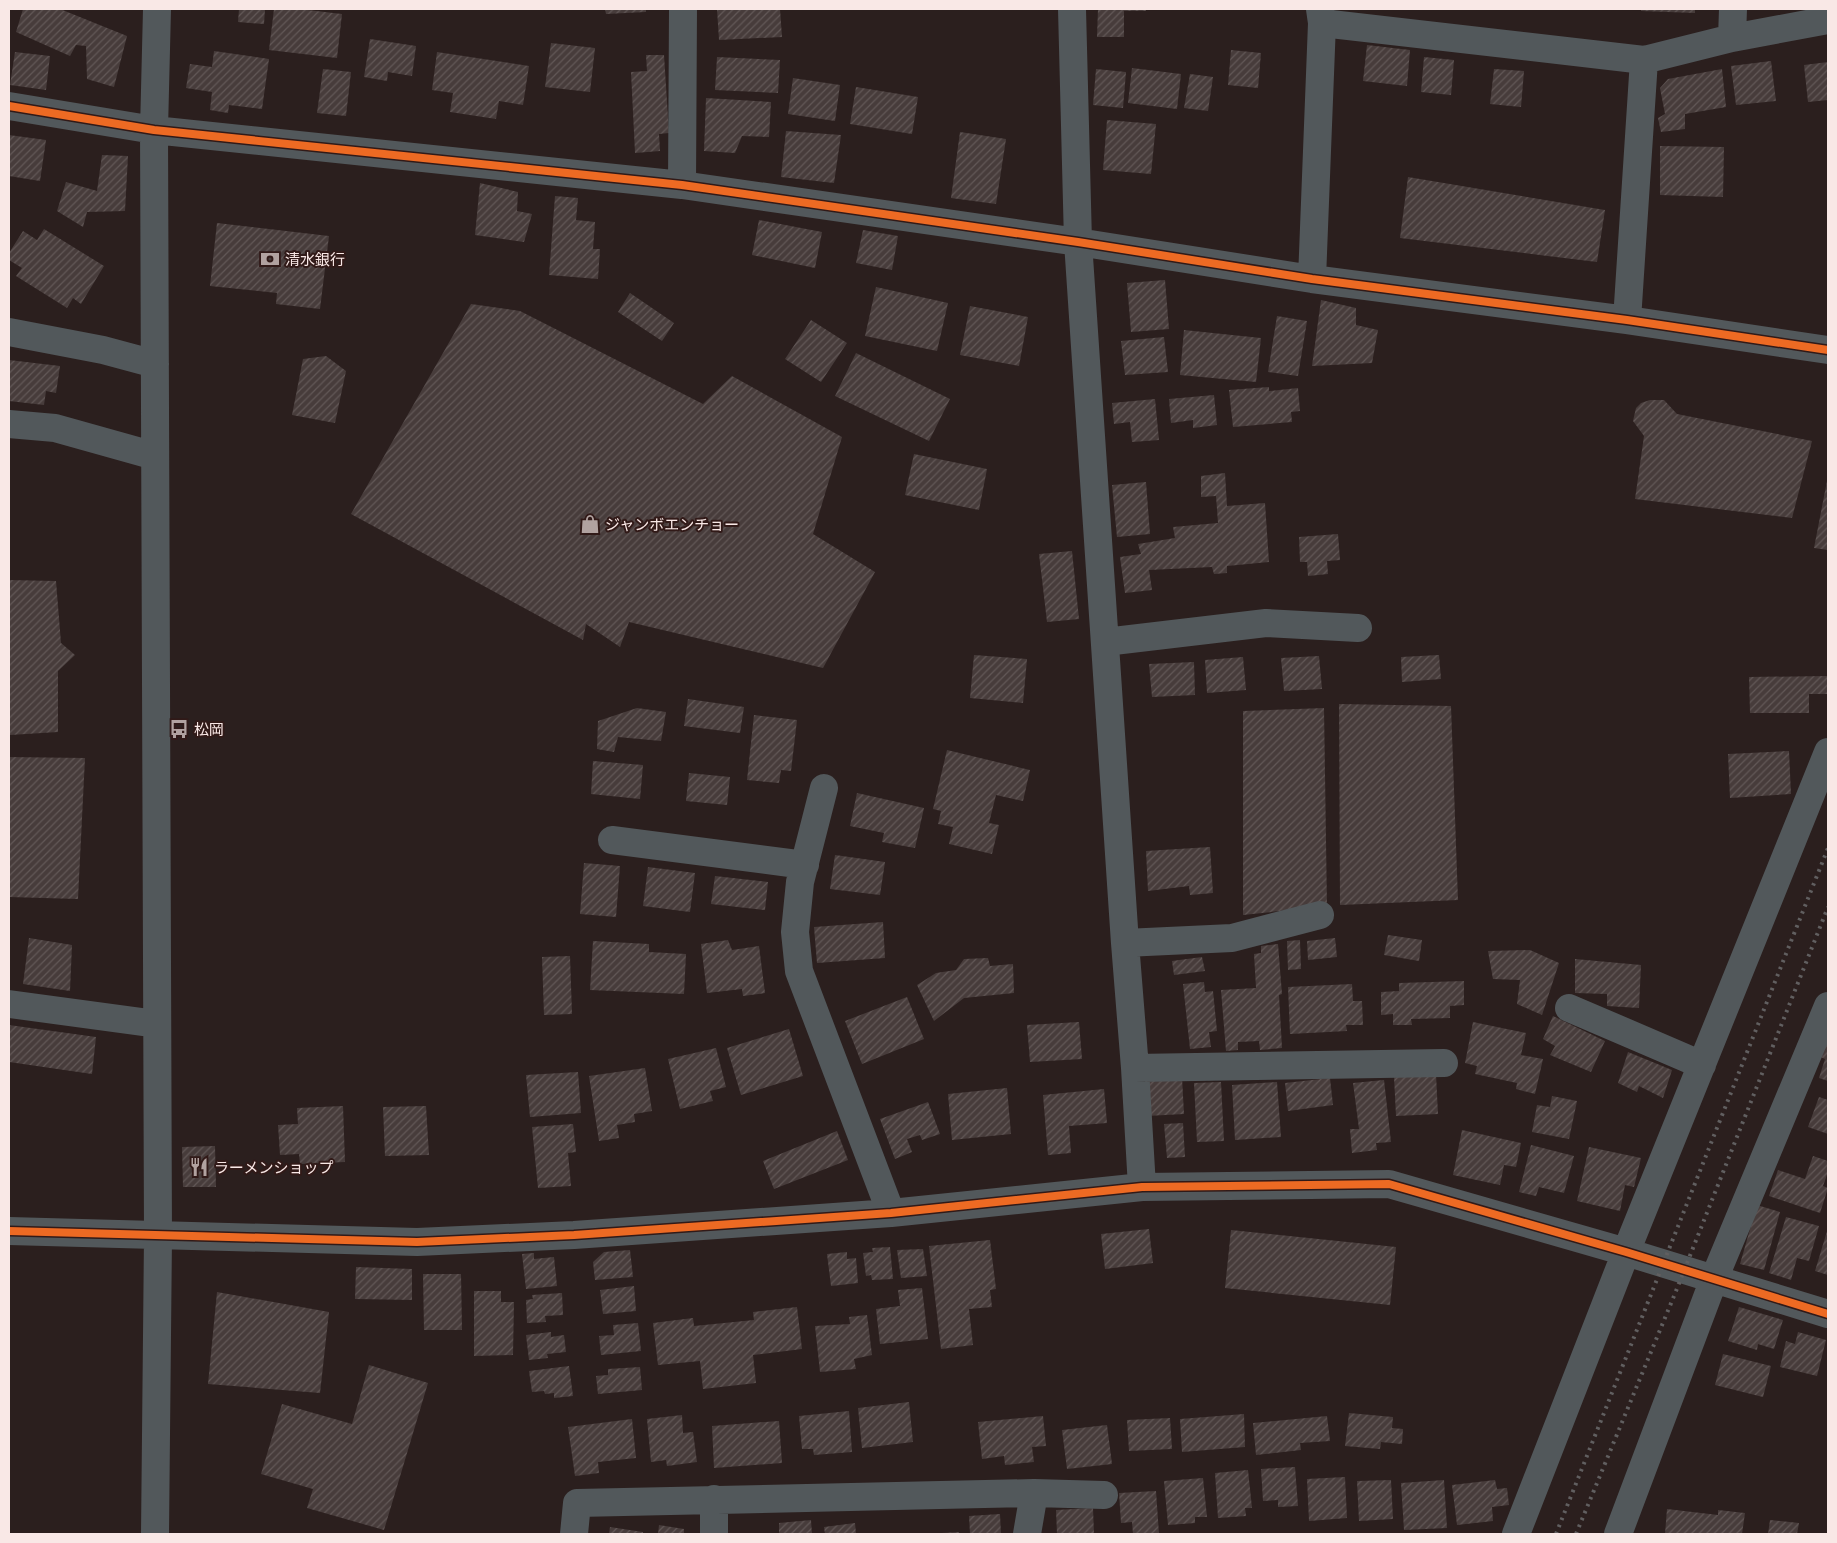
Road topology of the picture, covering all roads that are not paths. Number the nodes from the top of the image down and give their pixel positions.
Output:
1 (157, 9) edge
2 (683, 9) edge
3 (1072, 9) edge
4 (1733, 9) edge
5 (1321, 16) edge
6 (1828, 20) edge
7 (1732, 38) junction
8 (1644, 60) junction
9 (9, 106) edge
10 (154, 130) junction
11 (682, 185) junction
12 (1078, 242) junction
13 (1312, 279) junction
14 (1627, 320) junction
15 (9, 332) edge
16 (1828, 350) edge
17 (155, 364) junction
18 (9, 424) edge
19 (156, 456) junction
20 (1358, 628) dead end
21 (1105, 642) junction
22 (1828, 752) edge
23 (824, 788) dead end
24 (612, 840) dead end
25 (805, 865) junction
26 (1320, 915) dead end
27 (1125, 943) junction
28 (9, 1004) edge
29 (1569, 1008) dead end
30 (1828, 1009) edge
31 (157, 1024) junction
32 (1444, 1063) dead end
33 (1702, 1064) junction
34 (1135, 1068) junction
35 (1142, 1187) junction
36 (891, 1213) junction
37 (9, 1231) edge
38 (158, 1236) junction
39 (1626, 1252) junction
40 (1714, 1279) junction
41 (1828, 1314) edge
42 (1034, 1493) junction
43 (1104, 1495) dead end
44 (714, 1500) junction
45 (155, 1534) edge
46 (574, 1534) edge
47 (714, 1534) edge
48 (1027, 1534) edge
49 (1516, 1534) edge
50 (1618, 1534) edge

1 - 10 street
2 - 11 street
3 - 12 street
4 - 7 street
5 - 8 street
5 - 13 street
6 - 7 street
7 - 8 street
8 - 14 street
9 - 10 street
10 - 11 street
10 - 17 street
11 - 12 street
12 - 13 street
12 - 21 street
13 - 14 street
14 - 16 street
15 - 17 street
17 - 19 street
18 - 19 street
19 - 31 street
20 - 21 street
21 - 27 street
22 - 33 street
23 - 25 street
24 - 25 street
25 - 36 street
26 - 27 street
27 - 34 street
28 - 31 street
29 - 33 street
30 - 40 street
31 - 38 street
32 - 34 street
33 - 39 street
34 - 35 street
35 - 36 street
35 - 39 street
36 - 38 street
37 - 38 street
38 - 45 street
39 - 40 street
39 - 49 street
40 - 41 street
40 - 50 street
42 - 43 street
42 - 44 street
42 - 48 street
44 - 46 street
44 - 47 street

